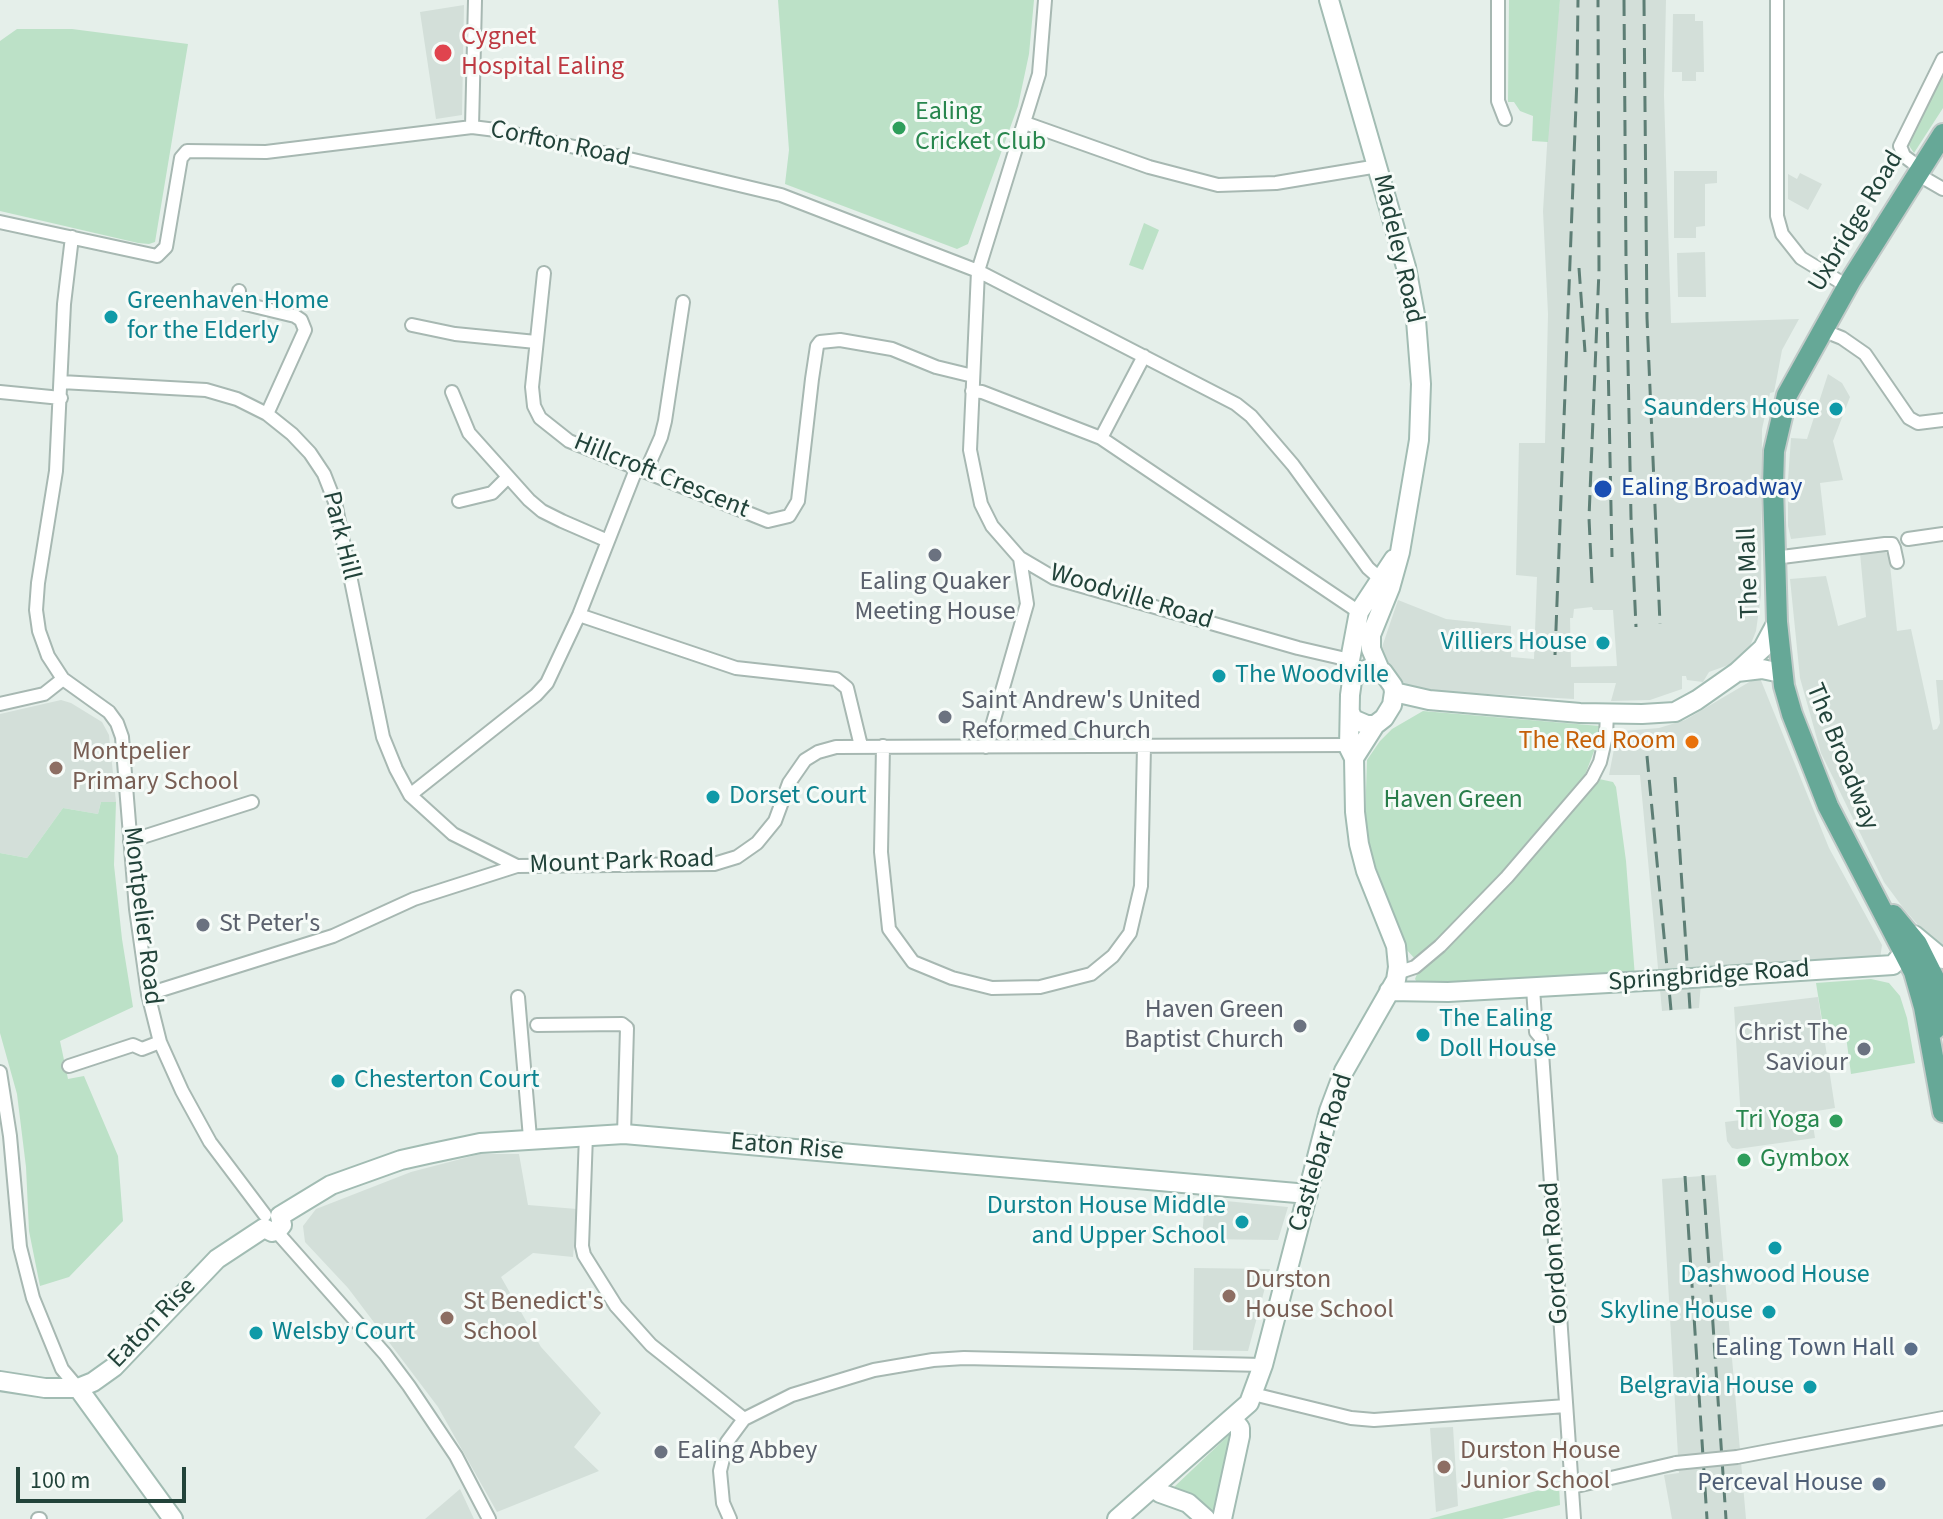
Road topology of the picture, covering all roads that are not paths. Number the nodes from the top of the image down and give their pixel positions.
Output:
1 (475, 0) edge
2 (1045, 0) edge
3 (1329, 0) edge
4 (1498, 0) edge
5 (1777, 0) edge
6 (1943, 59) edge
7 (1505, 119) dead end
8 (1025, 123) junction
9 (472, 127) junction
10 (1943, 134) edge
11 (1378, 166) junction
12 (1918, 171) junction
13 (1943, 189) edge
14 (0, 222) edge
15 (72, 237) junction
16 (978, 271) junction
17 (544, 273) dead end
18 (1847, 286) junction
19 (239, 291) dead end
20 (683, 302) dead end
21 (412, 325) dead end
22 (1820, 334) junction
23 (536, 342) junction
24 (1144, 356) junction
25 (973, 376) junction
26 (61, 382) junction
27 (972, 391) junction
28 (0, 392) edge
29 (452, 392) dead end
30 (61, 398) junction
31 (267, 414) junction
32 (1943, 420) edge
33 (1101, 438) junction
34 (642, 469) junction
35 (507, 478) junction
36 (459, 501) dead end
37 (1943, 534) edge
38 (1908, 539) dead end
39 (608, 541) junction
40 (1020, 558) junction
41 (1774, 558) junction
42 (1897, 562) dead end
43 (1039, 572) junction
44 (1385, 583) junction
45 (1027, 604) junction
46 (1359, 612) junction
47 (579, 615) junction
48 (1777, 622) junction
49 (1350, 660) junction
50 (1380, 670) junction
51 (1737, 672) junction
52 (1781, 673) junction
53 (63, 679) junction
54 (1352, 681) junction
55 (1394, 692) junction
56 (0, 704) edge
57 (1350, 712) junction
58 (1607, 713) junction
59 (1375, 725) junction
60 (861, 746) junction
61 (883, 746) junction
62 (1144, 746) junction
63 (986, 747) junction
64 (1351, 752) junction
65 (410, 795) junction
66 (252, 802) dead end
67 (130, 841) junction
68 (479, 849) junction
69 (517, 866) junction
70 (483, 875) junction
71 (1877, 897) junction
72 (1906, 928) junction
73 (1904, 952) junction
74 (1884, 965) junction
75 (1940, 971) edge
76 (1397, 973) junction
77 (1533, 988) junction
78 (1389, 991) junction
79 (148, 994) junction
80 (518, 997) dead end
81 (1924, 1007) junction
82 (537, 1025) dead end
83 (1929, 1038) junction
84 (160, 1042) junction
85 (69, 1066) dead end
86 (0, 1072) edge
87 (1943, 1112) edge
88 (624, 1134) junction
89 (586, 1135) junction
90 (530, 1138) junction
91 (6, 1164) edge
92 (1308, 1194) junction
93 (272, 1222) junction
94 (1263, 1365) junction
95 (0, 1381) edge
96 (78, 1388) junction
97 (1253, 1394) junction
98 (1566, 1406) junction
99 (1232, 1418) junction
100 (1943, 1418) edge
101 (744, 1419) junction
102 (1572, 1487) junction
103 (1155, 1488) junction
104 (1217, 1518) edge
105 (173, 1519) edge
106 (489, 1519) edge
107 (730, 1519) edge
108 (1117, 1519) edge
109 (1574, 1519) edge

1 - 9 street
2 - 8 street, Woodville Road
3 - 11 street, Madeley Road
4 - 7 street
5 - 18 street
6 - 12 street
8 - 11 street
8 - 16 street, Woodville Road
9 - 15 street, Corfton Road
9 - 16 street, Corfton Road
10 - 12 main road, Uxbridge Road
11 - 44 street, Madeley Road
12 - 13 street
12 - 18 main road, Uxbridge Road
14 - 15 street
15 - 26 street, Montpelier Road
16 - 24 street, Corfton Road
16 - 25 street, Woodville Road
17 - 23 street, Hillcroft Crescent
18 - 22 main road, Uxbridge Road
19 - 31 street
20 - 34 street
21 - 23 street
22 - 32 street
22 - 41 main road, The Mall
23 - 34 street, Hillcroft Crescent
24 - 33 street
24 - 44 street, Corfton Road
25 - 27 street, Woodville Road
25 - 34 street, Hillcroft Crescent
26 - 30 street, Montpelier Road
26 - 31 street, Park Hill
27 - 33 street
27 - 40 street, Woodville Road
28 - 30 street
29 - 35 street
30 - 53 street, Montpelier Road
31 - 65 street, Park Hill
33 - 46 street
34 - 39 street
35 - 36 street
35 - 39 street
37 - 38 street
39 - 47 street
40 - 43 street, Woodville Road
40 - 45 street
41 - 42 street
41 - 48 main road, The Mall
43 - 45 street
43 - 49 street, Woodville Road
44 - 46 street, Madeley Road
44 - 50 street, Madeley Road
45 - 63 street
46 - 49 street, Madeley Road
47 - 60 street
47 - 65 street
48 - 51 street
48 - 52 main road, The Mall
49 - 54 street, Madeley Road
50 - 54 street
50 - 55 street
51 - 52 street, The Broadway
51 - 58 street
52 - 71 main road, The Broadway
53 - 56 street
53 - 67 street, Montpelier Road
54 - 57 street
55 - 58 street
55 - 59 street
57 - 59 street
57 - 64 street
58 - 76 street
59 - 64 street
60 - 61 street, Mount Park Road
60 - 69 street, Mount Park Road
61 - 62 street
61 - 63 street, Mount Park Road
62 - 63 street, Mount Park Road
62 - 64 street, Mount Park Road
64 - 76 street
65 - 68 street, Park Hill
66 - 67 street
67 - 79 street, Montpelier Road
68 - 69 street, Park Hill
68 - 70 street
69 - 70 street, Mount Park Road
70 - 79 street, Mount Park Road
71 - 72 main road, The Broadway
71 - 73 main road, The Broadway
72 - 73 street
72 - 75 main road, The Broadway
73 - 74 street, Springbridge Road
73 - 81 main road, The Broadway
74 - 77 street, Springbridge Road, bridge
74 - 83 street
75 - 81 street
75 - 83 main road
76 - 78 street, Castlebar Road
77 - 78 street
77 - 98 street, Gordon Road
78 - 92 street, Castlebar Road
79 - 84 street, Montpelier Road
80 - 90 street
81 - 83 main road, The Broadway
82 - 88 street
83 - 87 main road, The Broadway
84 - 85 street
84 - 93 street, Montpelier Road
86 - 91 street
88 - 89 street, Eaton Rise
88 - 92 street, Eaton Rise
89 - 90 street, Eaton Rise
89 - 101 street
90 - 93 street, Eaton Rise
91 - 96 street
92 - 94 street, Castlebar Road
93 - 96 street, Eaton Rise
93 - 106 street, Montpelier Road
94 - 97 street, Castlebar Road
94 - 101 street
95 - 96 street
96 - 105 street
97 - 98 street
97 - 99 street, Castlebar Road
98 - 102 street, Gordon Road
99 - 103 street, Castlebar Road
99 - 104 street
100 - 102 street, bridge
101 - 107 street
102 - 109 street, Gordon Road
103 - 104 street
103 - 108 street, Castlebar Road

